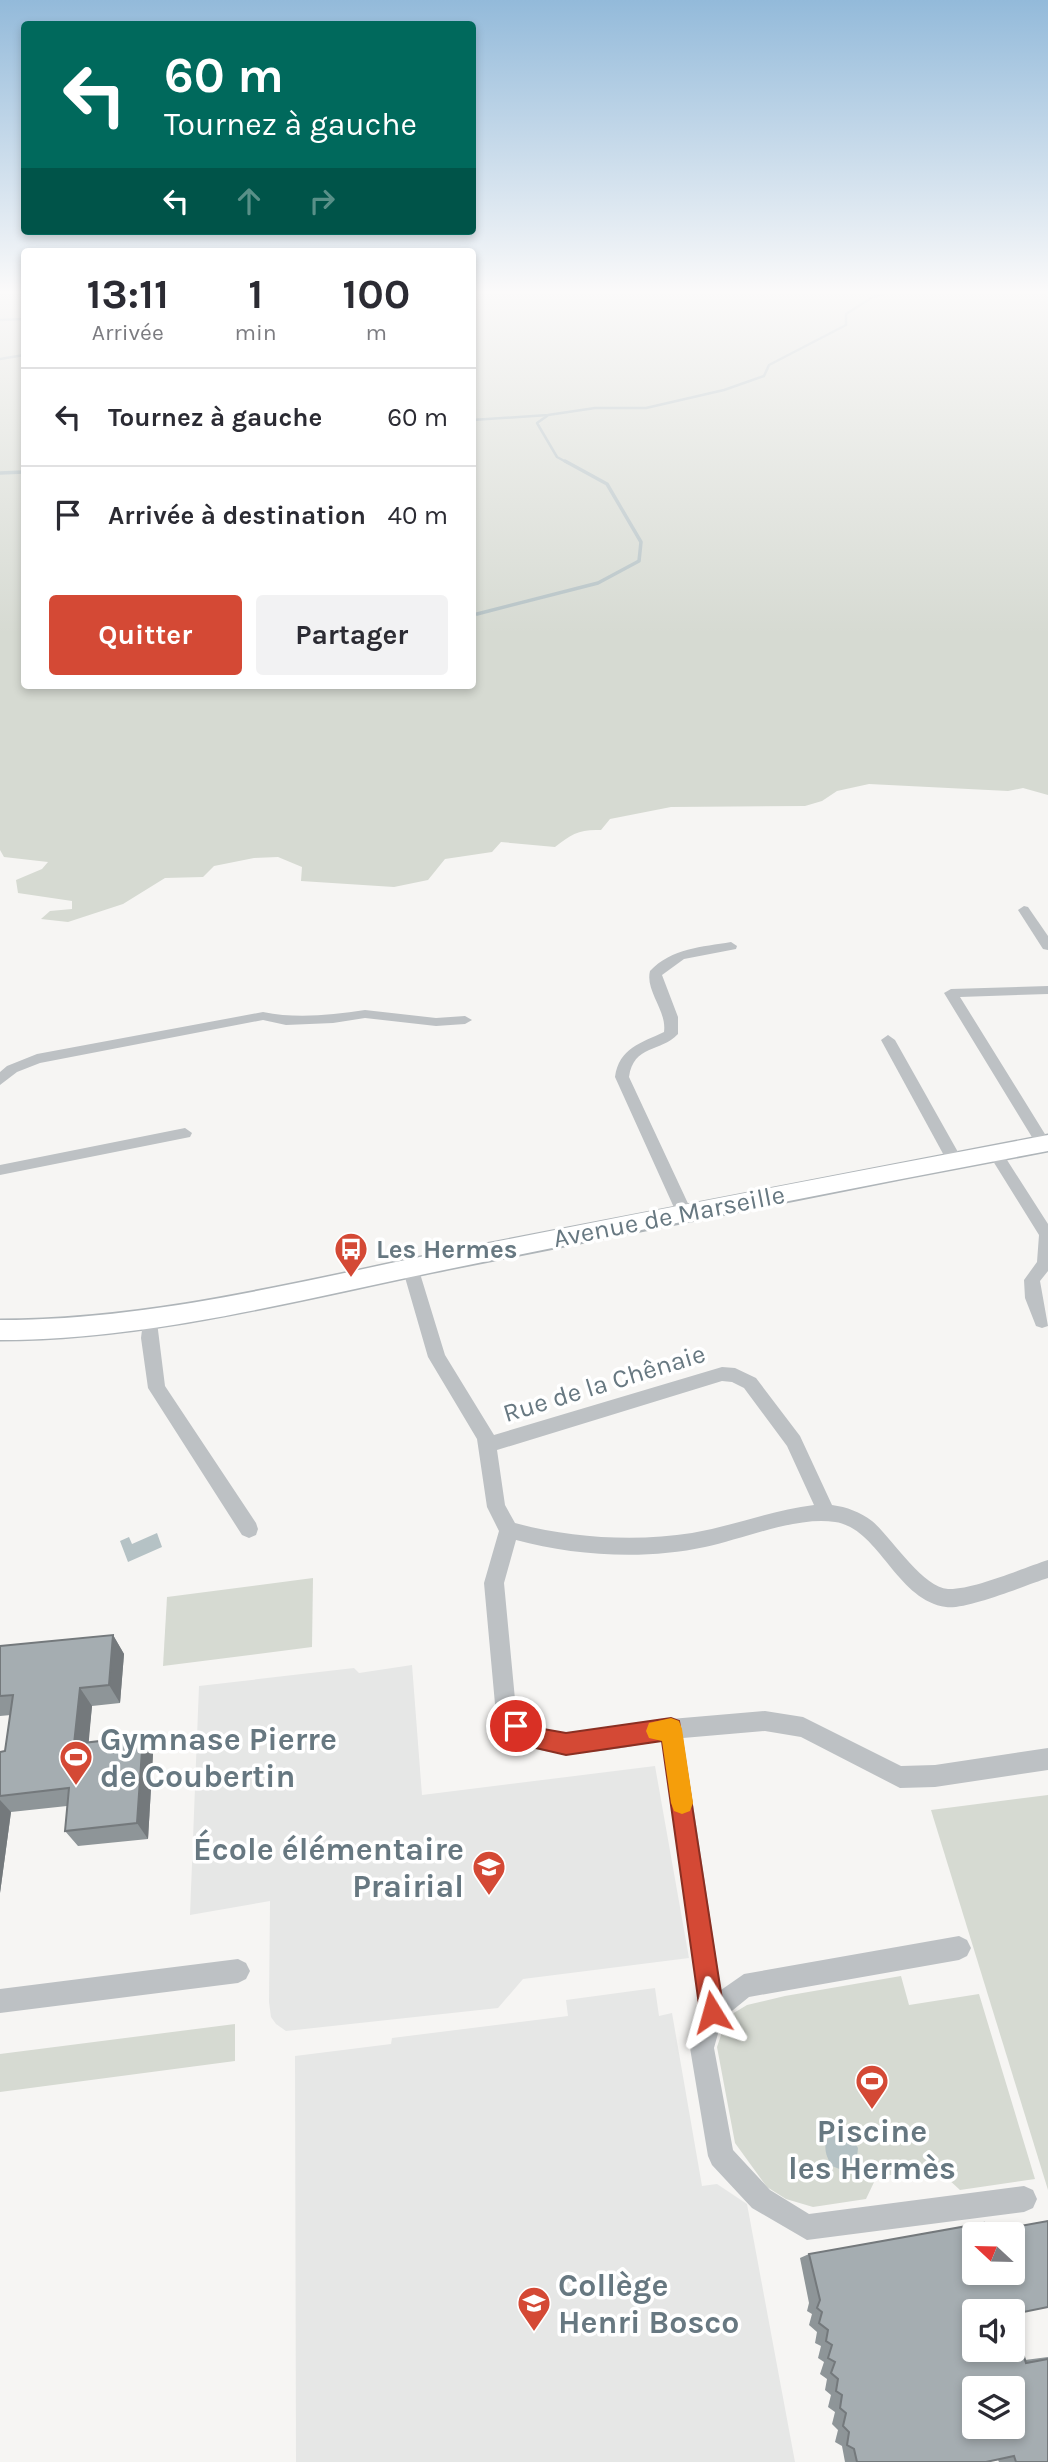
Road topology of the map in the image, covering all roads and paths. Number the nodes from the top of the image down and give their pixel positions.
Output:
1 (1024, 910) dead end
2 (731, 946) dead end
3 (1048, 946) edge
4 (1048, 990) edge
5 (465, 1020) dead end
6 (888, 1040) dead end
7 (0, 1080) edge
8 (185, 1133) dead end
9 (1046, 1143) edge
10 (995, 1153) junction
11 (955, 1161) junction
12 (0, 1170) edge
13 (684, 1212) junction
14 (410, 1267) junction
15 (150, 1319) junction
16 (1042, 1321) dead end
17 (0, 1330) edge
18 (487, 1445) junction
19 (827, 1514) junction
20 (249, 1529) dead end
21 (509, 1530) junction
22 (1048, 1569) edge
23 (671, 1729) junction
24 (1048, 1759) edge
25 (959, 1948) dead end
26 (238, 1971) dead end
27 (0, 2001) edge
28 (712, 2012) junction
29 (1024, 2199) dead end

1 - 3 street
2 - 13 street
4 - 9 street
5 - 7 street
6 - 11 street
8 - 12 street
9 - 10 street, Avenue de Marseille
10 - 11 street, Avenue de Marseille
10 - 16 street
11 - 13 street, Avenue de Marseille
13 - 14 street, Avenue de Marseille
14 - 15 street, Avenue de Marseille
14 - 18 street
15 - 17 street, Avenue de Marseille
15 - 20 street
18 - 19 street, Rue de la Chênaie
18 - 21 street
19 - 21 street
19 - 22 street
21 - 23 street
23 - 24 street
23 - 28 street
25 - 28 street
26 - 27 street
28 - 29 street

